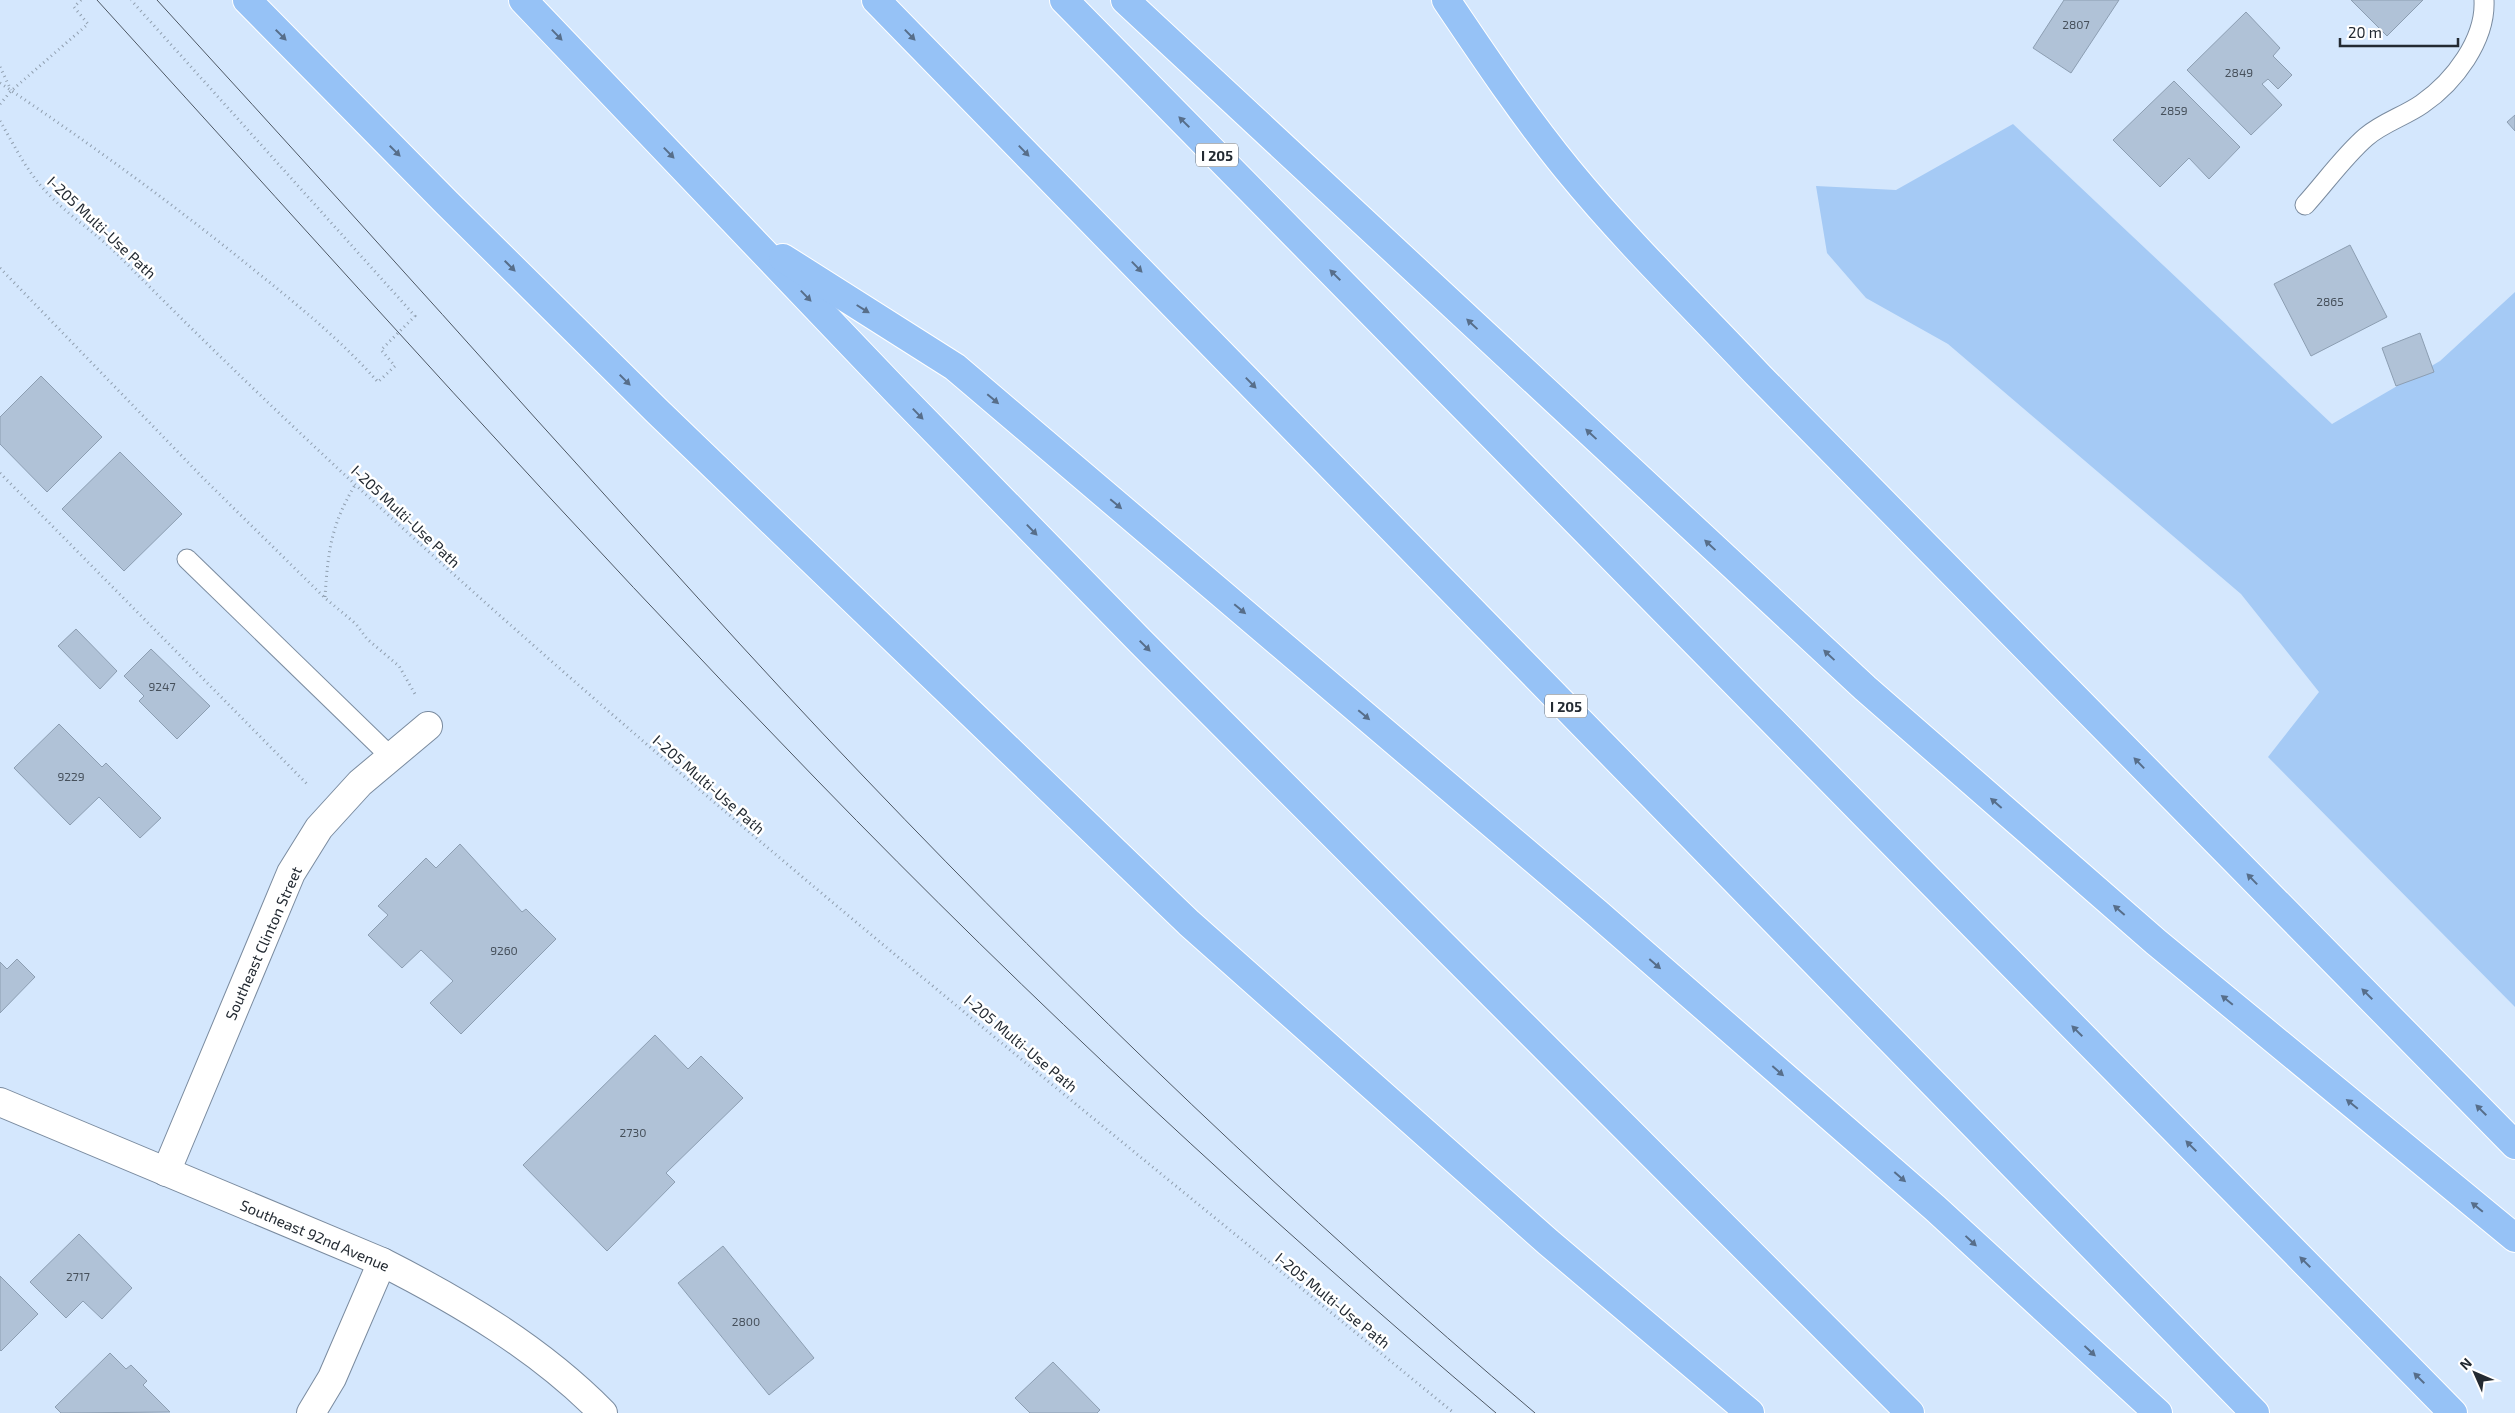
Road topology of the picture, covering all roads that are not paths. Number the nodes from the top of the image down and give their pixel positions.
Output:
1 (247, 0) edge
2 (523, 0) edge
3 (876, 0) edge
4 (1064, 0) edge
5 (1126, 0) edge
6 (1446, 0) edge
7 (2484, 0) edge
8 (2305, 205) dead end
9 (748, 236) junction
10 (187, 559) dead end
11 (428, 726) road end
12 (391, 757) junction
13 (0, 1102) edge
14 (2515, 1145) edge
15 (166, 1172) junction
16 (2515, 1238) edge
17 (382, 1262) junction
18 (311, 1413) edge
19 (603, 1413) edge
20 (1750, 1413) edge
21 (1910, 1413) edge
22 (2158, 1413) edge
23 (2254, 1413) edge
24 (2453, 1413) edge

1 -> 20 highway
2 -> 9 highway
3 -> 23 highway, I 205
24 -> 4 highway, I 205
16 -> 5 highway
14 -> 6 highway
7 - 8 lane
9 -> 21 highway
9 -> 22 highway
10 - 12 lane
11 - 12 street, Southeast Clinton Street
12 - 15 street, Southeast Clinton Street
13 - 15 street, Southeast 92nd Avenue
15 - 17 street, Southeast 92nd Avenue
17 - 18 street
17 - 19 street, Southeast 92nd Avenue

